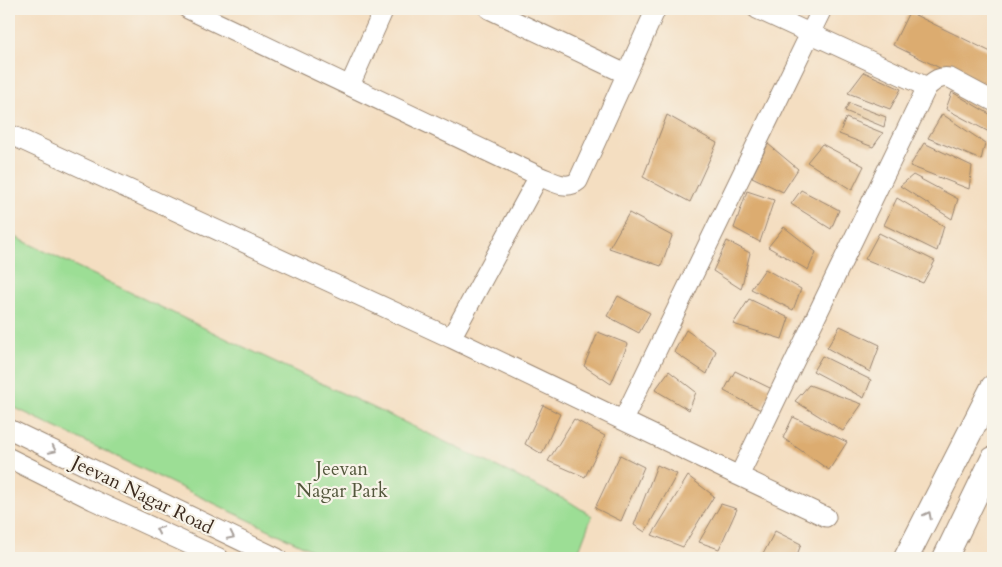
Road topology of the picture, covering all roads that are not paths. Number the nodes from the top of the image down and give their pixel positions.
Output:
1 (188, 9) edge
2 (384, 9) edge
3 (489, 9) edge
4 (656, 9) edge
5 (757, 9) edge
6 (822, 9) edge
7 (513, 14) edge
8 (810, 34) junction
9 (626, 74) junction
10 (350, 85) junction
11 (927, 87) junction
12 (993, 100) edge
13 (9, 134) edge
14 (539, 176) junction
15 (452, 338) junction
16 (993, 387) edge
17 (623, 420) junction
18 (9, 429) edge
19 (9, 458) edge
20 (993, 459) edge
21 (739, 476) junction
22 (826, 517) dead end
23 (219, 558) edge
24 (277, 558) edge
25 (906, 558) edge
26 (945, 558) edge

1 - 10 street
2 - 10 street
3 - 7 street
4 - 9 street
5 - 8 street
6 - 8 street
7 - 9 street
8 - 11 street
8 - 17 street
9 - 14 street
10 - 14 street
11 - 12 street
11 - 21 street
13 - 15 street
14 - 15 street
15 - 17 street
25 -> 16 main road
17 - 21 street
18 -> 24 street, Jeevan Nagar Road
23 -> 19 street, Jeevan Nagar Road
20 - 26 main road
21 - 22 street

